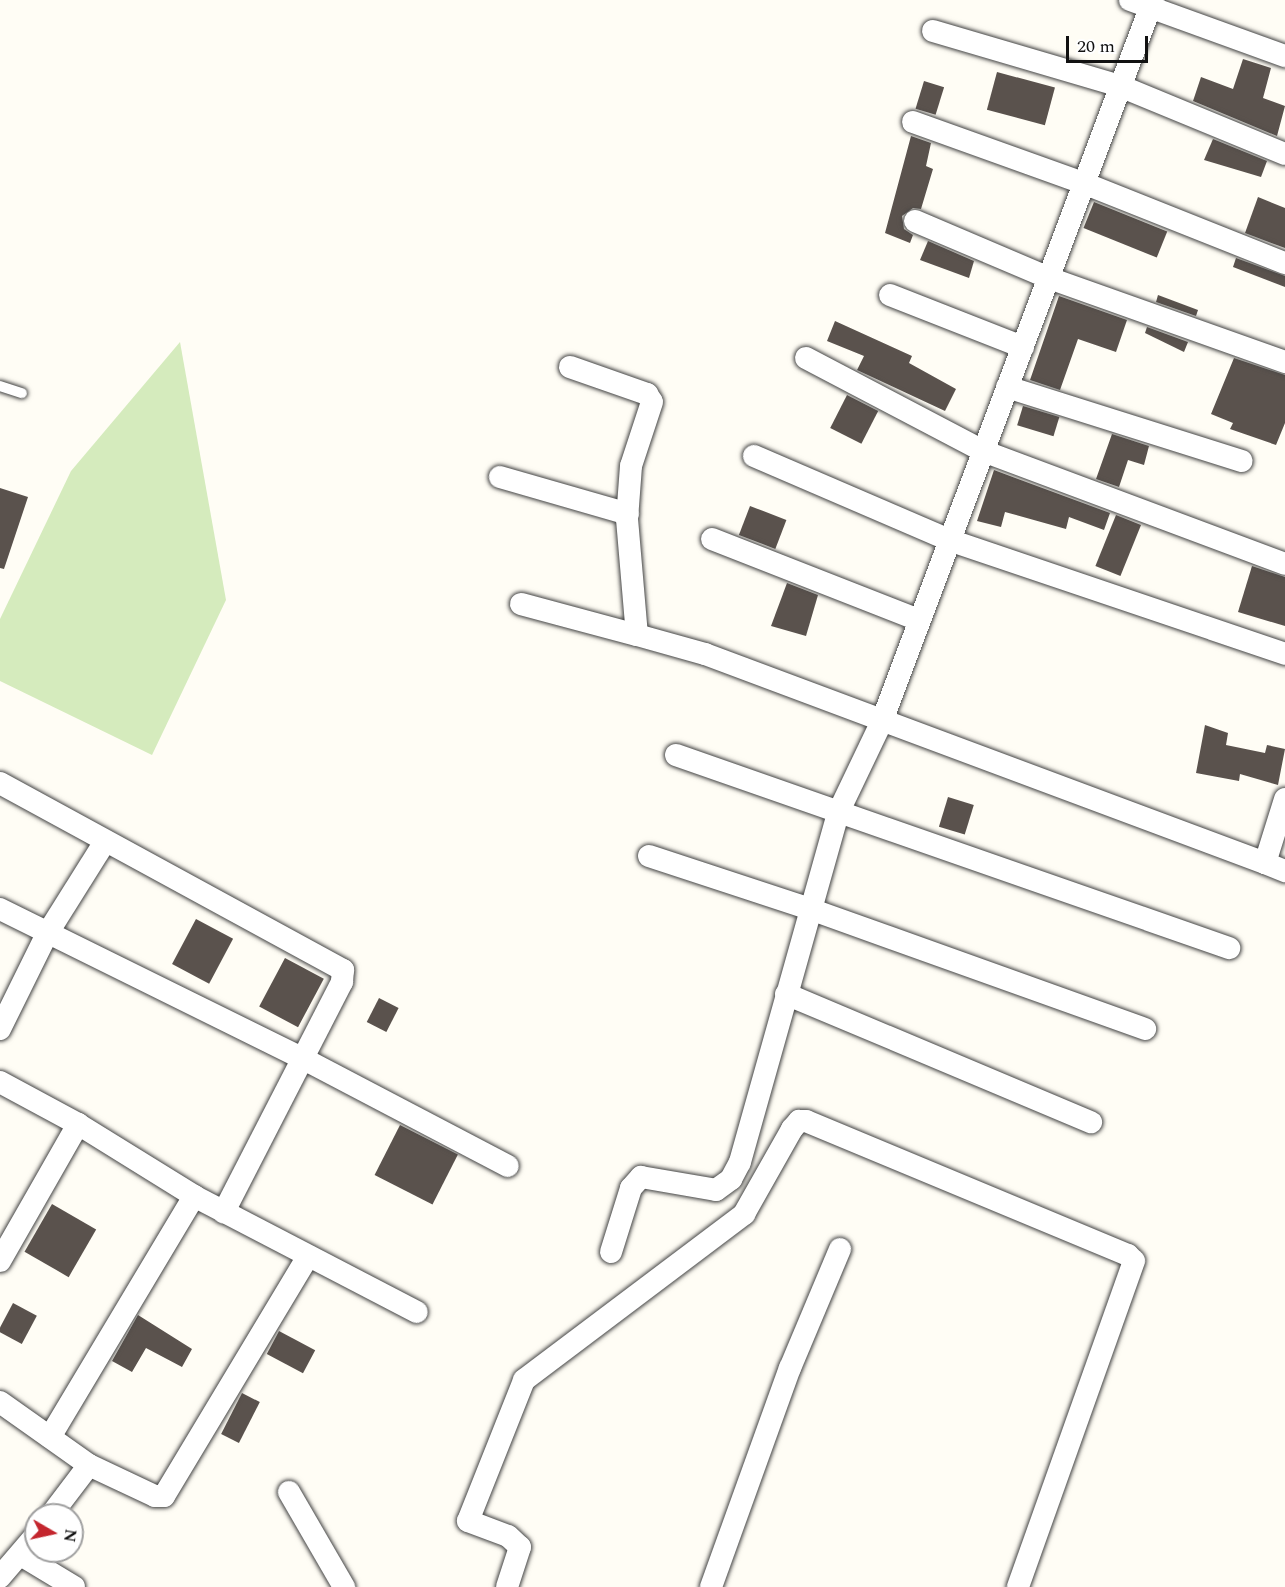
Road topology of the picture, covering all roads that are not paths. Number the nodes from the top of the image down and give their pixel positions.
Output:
1 (1144, 2) edge
2 (933, 32) dead end
3 (1285, 56) edge
4 (1120, 86) junction
5 (913, 122) dead end
6 (1285, 154) edge
7 (1086, 184) junction
8 (915, 221) dead end
9 (1285, 263) edge
10 (1049, 278) junction
11 (890, 295) dead end
12 (1023, 347) junction
13 (806, 358) dead end
14 (1285, 362) edge
15 (570, 367) dead end
16 (0, 386) edge
17 (1007, 387) junction
18 (22, 393) dead end
19 (983, 451) junction
20 (754, 456) dead end
21 (1242, 461) dead end
22 (500, 477) dead end
23 (628, 514) junction
24 (712, 539) dead end
25 (949, 540) junction
26 (1285, 564) edge
27 (521, 604) dead end
28 (919, 620) junction
29 (640, 637) junction
30 (1285, 654) edge
31 (882, 721) junction
32 (676, 755) dead end
33 (0, 783) edge
34 (1285, 799) edge
35 (838, 813) junction
36 (104, 843) junction
37 (649, 856) dead end
38 (1275, 867) edge
39 (0, 909) edge
40 (810, 909) junction
41 (47, 934) junction
42 (1229, 948) dead end
43 (786, 994) junction
44 (0, 1029) edge
45 (1145, 1029) dead end
46 (304, 1059) junction
47 (0, 1083) edge
48 (1091, 1122) dead end
49 (78, 1124) junction
50 (508, 1166) dead end
51 (194, 1196) junction
52 (224, 1212) junction
53 (840, 1249) dead end
54 (611, 1252) dead end
55 (308, 1256) junction
56 (0, 1261) edge
57 (417, 1312) dead end
58 (0, 1402) edge
59 (50, 1437) junction
60 (88, 1464) junction
61 (289, 1492) dead end
62 (60, 1503) edge
63 (24, 1551) edge
64 (21, 1555) junction
65 (0, 1577) edge
66 (74, 1587) edge
67 (345, 1587) edge
68 (507, 1587) edge
69 (711, 1587) edge
70 (1018, 1587) edge

1 - 3 street
1 - 4 street
2 - 4 street
4 - 6 street
4 - 7 street
5 - 7 street
7 - 9 street
7 - 10 street
8 - 10 street
10 - 12 street
10 - 14 street
11 - 12 street
12 - 17 street
13 - 19 street
15 - 23 street
16 - 18 lane
17 - 19 street
17 - 21 street
19 - 25 street
19 - 26 street
20 - 25 street
22 - 23 street
23 - 29 street
24 - 28 street
25 - 28 street
25 - 30 street
27 - 29 street
28 - 31 street
29 - 31 street
31 - 35 street
31 - 38 street
32 - 35 street
33 - 36 street
34 - 38 street
35 - 40 street
35 - 42 street
36 - 41 street
36 - 46 street
37 - 40 street
39 - 41 street
40 - 43 street
40 - 45 street
41 - 44 street
41 - 46 street
43 - 48 street
43 - 54 street
46 - 50 street
46 - 52 street
47 - 49 street
49 - 51 street
49 - 56 street
51 - 52 street
51 - 59 street
52 - 55 street
53 - 69 street
55 - 57 street
55 - 60 street
58 - 59 street
59 - 60 street
60 - 62 street
61 - 67 street
63 - 64 street
64 - 65 street
64 - 66 street
68 - 70 street

